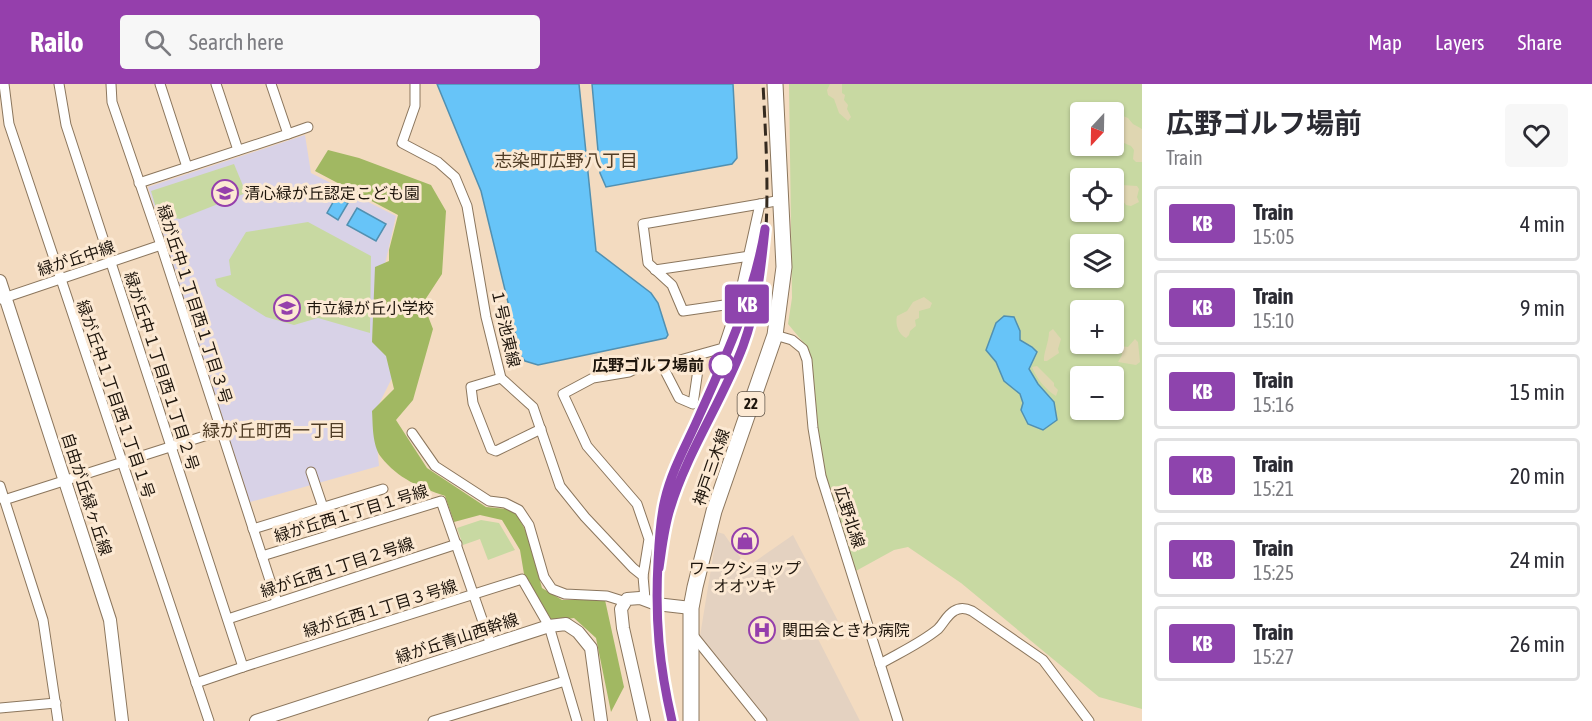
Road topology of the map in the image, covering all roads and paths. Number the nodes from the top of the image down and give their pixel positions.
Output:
1 (4, 84) edge
2 (58, 84) edge
3 (111, 84) edge
4 (160, 84) edge
5 (216, 84) edge
6 (271, 84) edge
7 (415, 84) edge
8 (775, 84) edge
9 (308, 127) dead end
10 (288, 134) junction
11 (238, 150) junction
12 (188, 167) junction
13 (139, 183) junction
14 (781, 200) junction
15 (760, 204) junction
16 (161, 245) junction
17 (750, 256) junction
18 (111, 262) junction
19 (655, 270) junction
20 (60, 279) junction
21 (0, 281) edge
22 (3, 298) edge
23 (738, 303) junction
24 (775, 335) junction
25 (700, 356) junction
26 (662, 365) junction
27 (501, 378) junction
28 (541, 429) junction
29 (220, 431) junction
30 (412, 433) dead end
31 (171, 445) junction
32 (122, 462) junction
33 (311, 472) dead end
34 (65, 480) junction
35 (0, 486) edge
36 (383, 489) dead end
37 (4, 500) junction
38 (323, 508) junction
39 (253, 530) junction
40 (332, 534) junction
41 (456, 544) junction
42 (262, 556) junction
43 (643, 576) junction
44 (474, 594) junction
45 (645, 599) junction
46 (277, 602) junction
47 (626, 602) junction
48 (691, 609) junction
49 (228, 619) junction
50 (549, 626) junction
51 (691, 632) junction
52 (491, 645) junction
53 (880, 664) junction
54 (243, 667) junction
55 (565, 681) junction
56 (196, 683) junction
57 (0, 697) edge
58 (56, 703) junction
59 (1, 708) edge
60 (262, 720) edge
61 (440, 720) edge
62 (58, 721) edge
63 (122, 721) edge
64 (209, 721) edge
65 (577, 721) edge
66 (601, 721) edge
67 (644, 721) edge
68 (691, 721) edge
69 (762, 721) edge
70 (898, 721) edge
71 (1089, 721) edge

1 - 20 street, 緑が丘中１丁目西１丁目１号
2 - 18 street, 緑が丘中１丁目西１丁目２号
3 - 13 street, 緑が丘中１丁目西１丁目３号
4 - 12 street
5 - 11 street
6 - 10 street
7 - 27 street, １号池東線
8 - 14 main road, 神戸三木線 / 22
9 - 10 street
10 - 11 street
11 - 12 street
12 - 13 street
13 - 16 street, 緑が丘中１丁目西１丁目３号
14 - 15 street
14 - 24 main road, 神戸三木線 / 22
15 - 17 street
15 - 19 street
16 - 18 street, 緑が丘中線
16 - 29 street, 緑が丘中１丁目西１丁目３号
17 - 19 street
17 - 23 street
18 - 20 street, 緑が丘中線
18 - 31 street, 緑が丘中１丁目西１丁目２号
19 - 23 street
20 - 22 street, 緑が丘中線
20 - 32 street, 緑が丘中１丁目西１丁目１号
21 - 22 street, 自由が丘緑ヶ丘線
22 - 34 street, 自由が丘緑ヶ丘線
23 - 25 street
24 - 48 main road, 神戸三木線 / 22
24 - 53 street, 広野北線
25 - 26 street
25 - 26 street
26 - 43 street
27 - 28 street, １号池東線
27 - 28 street
28 - 43 street, １号池東線
29 - 31 street
29 - 39 street, 緑が丘中１丁目西１丁目３号
30 - 47 street
31 - 32 street
31 - 49 street, 緑が丘中１丁目西１丁目２号
32 - 34 street
32 - 56 street, 緑が丘中１丁目西１丁目１号
33 - 38 street
34 - 37 street
34 - 63 street, 自由が丘緑ヶ丘線
35 - 37 street
36 - 38 street
37 - 58 street
38 - 39 street
38 - 40 street
39 - 42 street, 緑が丘中１丁目西１丁目３号
40 - 41 street, 緑が丘西１丁目１号線
40 - 42 street, 緑が丘西１丁目１号線
41 - 44 street, 緑が丘西１丁目１号線
41 - 46 street, 緑が丘西１丁目２号線
42 - 46 street, 緑が丘中１丁目西１丁目３号
43 - 45 street
44 - 50 street, 緑が丘西１丁目３号線
44 - 52 street, 緑が丘西１丁目１号線
44 - 54 street, 緑が丘西１丁目３号線
45 - 47 street
45 - 48 street
46 - 49 street, 緑が丘西１丁目２号線
47 - 67 street
48 - 51 main road, 神戸三木線 / 22
49 - 54 street, 緑が丘中１丁目西１丁目２号
50 - 52 street, 緑が丘青山西幹線
50 - 55 street
50 - 66 street, 緑が丘青山西幹線
51 - 68 main road, 神戸三木線 / 22
51 - 69 street
52 - 60 street, 緑が丘青山西幹線
53 - 70 street, 広野北線
53 - 71 street
54 - 56 street, 緑が丘西１丁目３号線
55 - 61 street
55 - 65 street
56 - 64 street, 緑が丘中１丁目西１丁目１号
57 - 59 street
58 - 59 street
58 - 62 street

